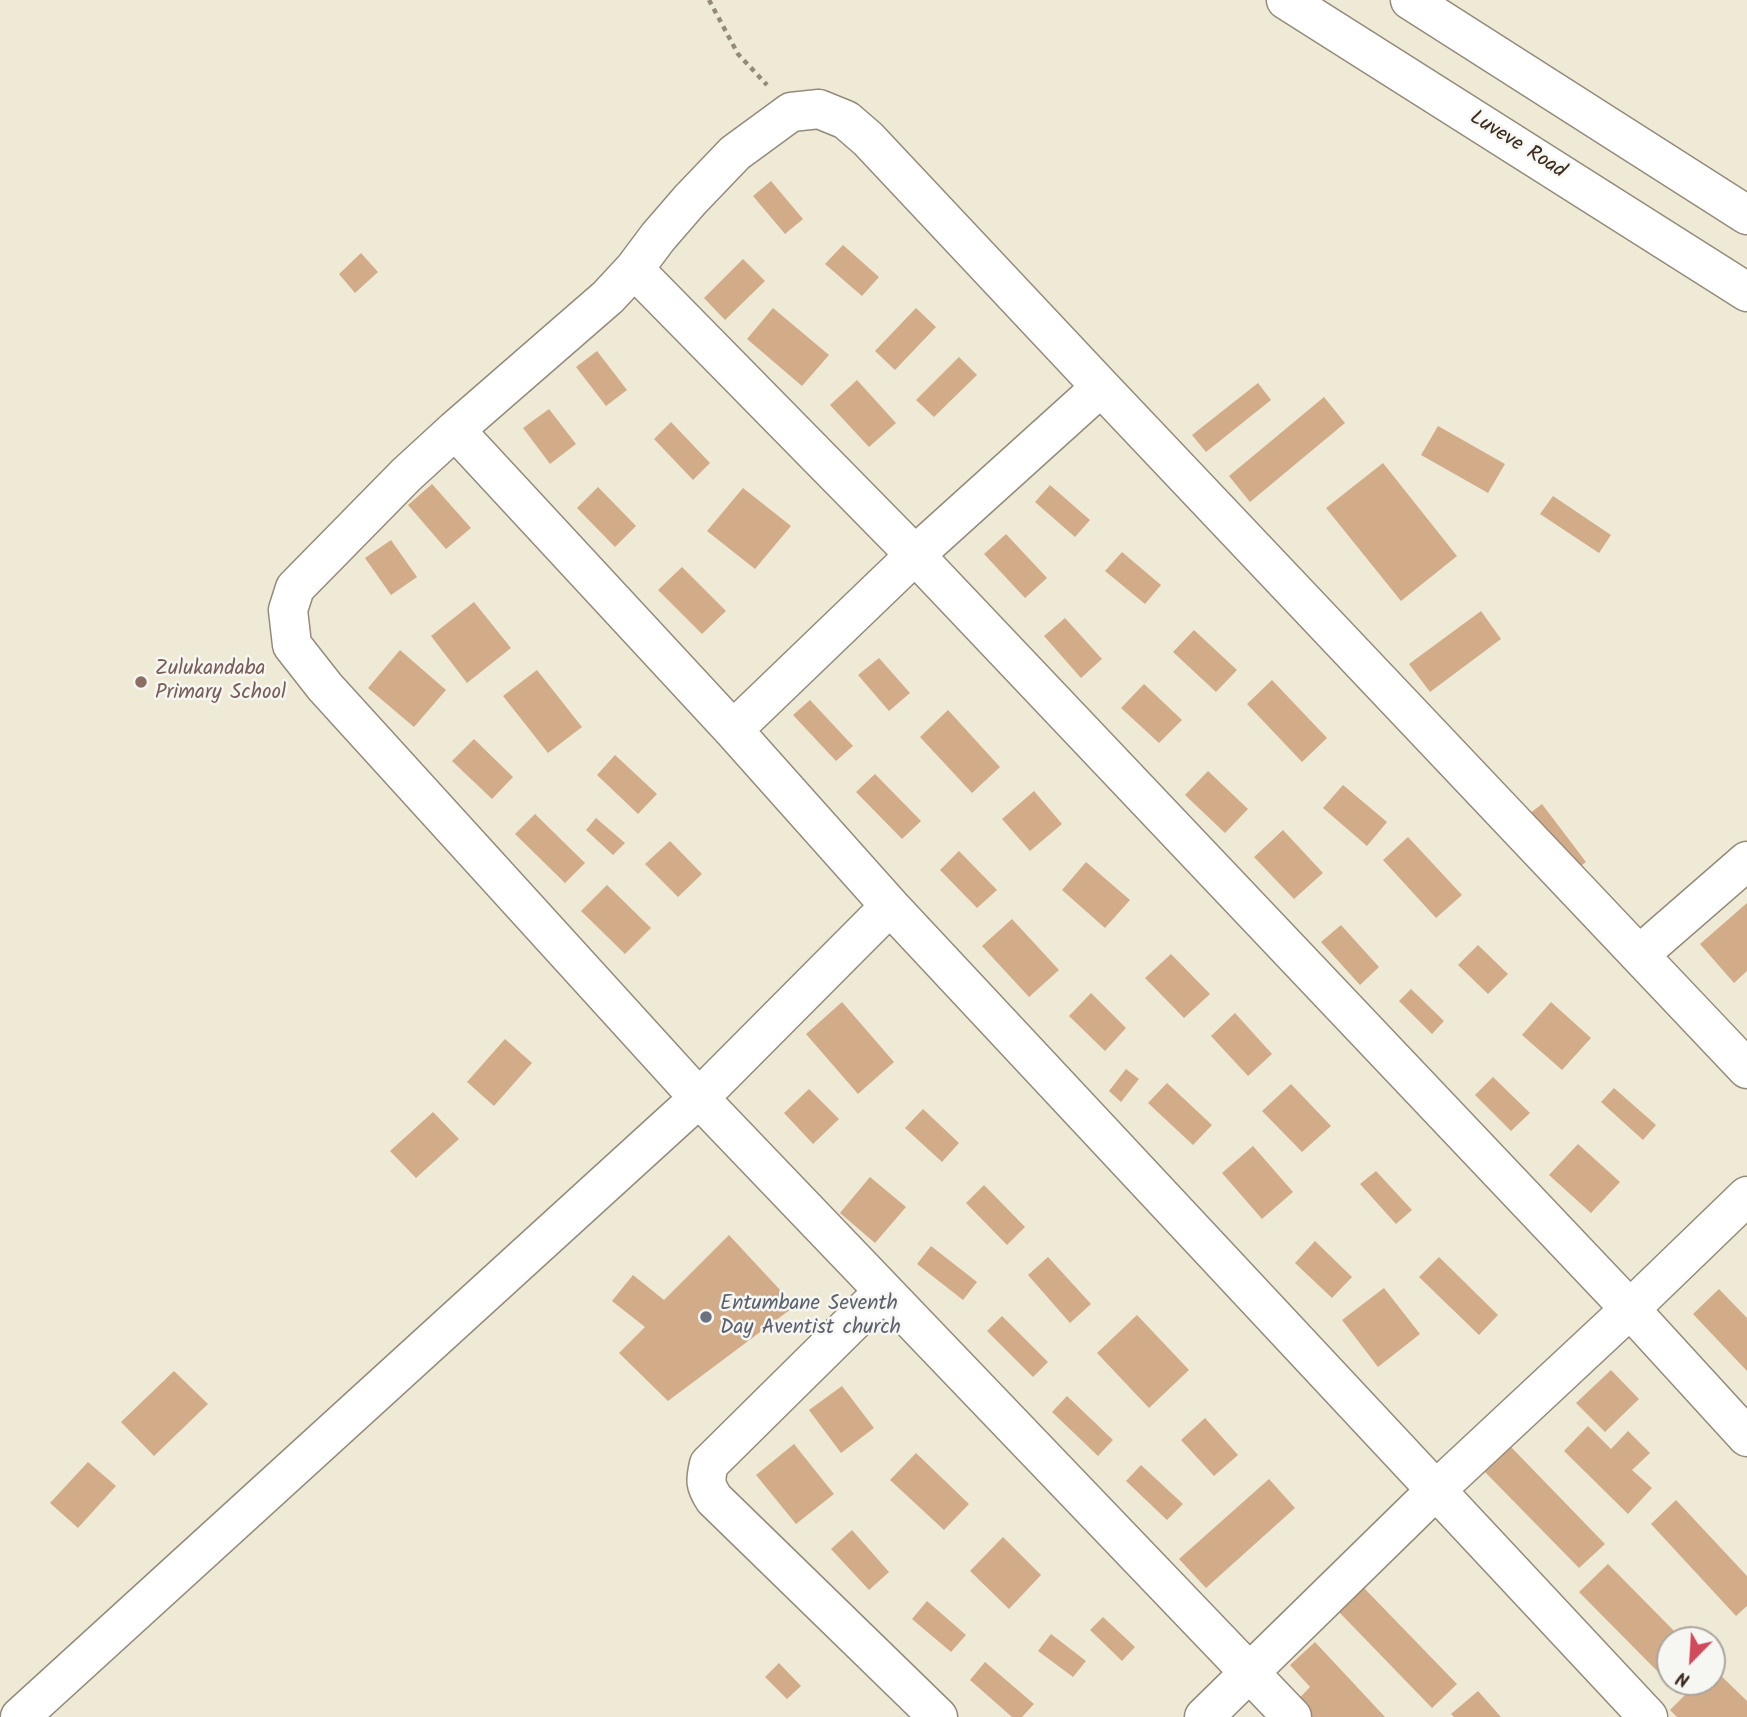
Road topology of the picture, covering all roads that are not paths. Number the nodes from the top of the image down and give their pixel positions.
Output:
1 (1286, 0) edge
2 (1410, 0) edge
3 (1747, 215) edge
4 (634, 269) junction
5 (1747, 292) edge
6 (1101, 387) junction
7 (455, 430) junction
8 (915, 555) junction
9 (733, 730) junction
10 (1747, 861) edge
11 (890, 906) junction
12 (1639, 955) junction
13 (1747, 1069) edge
14 (699, 1098) junction
15 (1747, 1196) edge
16 (883, 1292) junction
17 (1630, 1309) junction
18 (1747, 1437) edge
19 (1436, 1490) junction
20 (1250, 1672) junction
21 (20, 1717) edge
22 (939, 1717) edge
23 (1204, 1717) edge
24 (1292, 1717) edge
25 (1648, 1717) edge

1 - 5 street, Luveve Road
2 - 3 street
4 - 6 street
4 - 7 street
4 - 8 street
6 - 8 street
6 - 12 street
7 - 9 street
7 - 14 street
8 - 9 street
8 - 17 street
9 - 11 street
10 - 12 street
11 - 14 street
11 - 19 street
12 - 13 street
14 - 16 street
14 - 21 street
15 - 17 street
16 - 20 street
16 - 22 street
17 - 18 street
17 - 19 street
19 - 20 street
19 - 25 street
20 - 23 street
20 - 24 street

